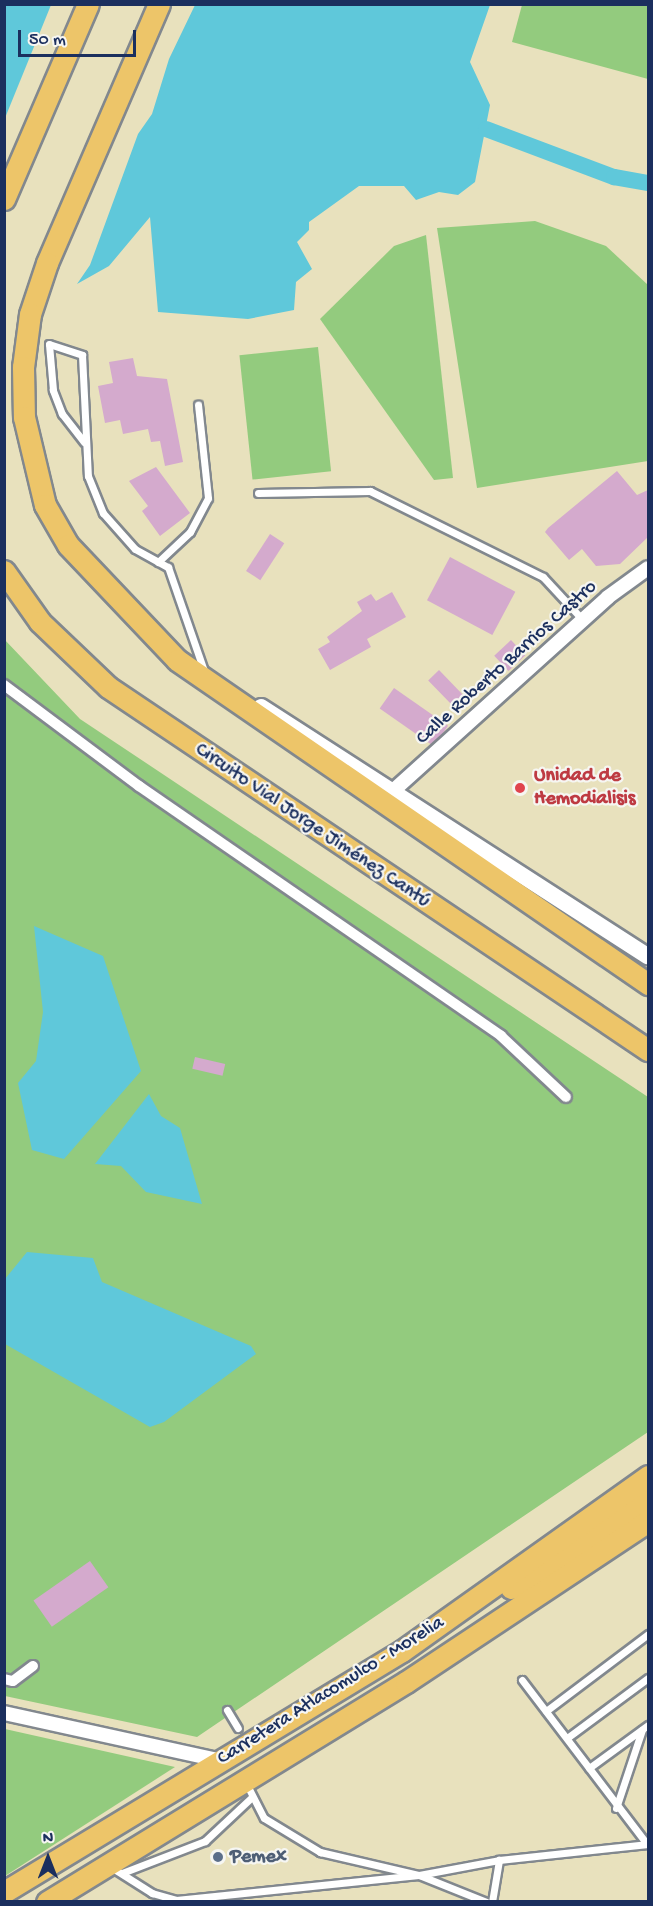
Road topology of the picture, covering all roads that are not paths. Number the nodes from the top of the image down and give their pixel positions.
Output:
1 (88, 4) edge
2 (159, 4) edge
3 (4, 199) edge
4 (198, 405) dead end
5 (84, 442) junction
6 (258, 493) dead end
7 (158, 562) junction
8 (648, 568) edge
9 (4, 571) edge
10 (583, 620) junction
11 (177, 660) junction
12 (206, 676) junction
13 (4, 685) edge
14 (394, 790) junction
15 (648, 956) edge
16 (648, 984) edge
17 (648, 1050) edge
18 (566, 1097) dead end
19 (648, 1476) edge
20 (648, 1498) edge
21 (648, 1521) edge
22 (648, 1634) edge
23 (402, 1651) junction
24 (33, 1666) dead end
25 (648, 1678) edge
26 (4, 1679) edge
27 (522, 1680) dead end
28 (227, 1710) dead end
29 (546, 1711) junction
30 (4, 1713) edge
31 (645, 1727) edge
32 (238, 1728) dead end
33 (567, 1738) junction
34 (218, 1760) junction
35 (589, 1768) junction
36 (248, 1789) junction
37 (616, 1808) junction
38 (648, 1842) edge
39 (499, 1860) junction
40 (113, 1868) junction
41 (419, 1875) junction
42 (4, 1893) edge
43 (216, 1900) edge
44 (176, 1901) edge
45 (47, 1902) edge
46 (486, 1902) edge
47 (492, 1902) edge

1 - 3 main road
2 - 11 main road
4 - 7 lane
5 - 5 lane
5 - 7 lane
6 - 10 lane
7 - 12 lane
8 - 10 street, Calle Roberto Barrios Castro
9 - 17 main road, Circuito Vial Jorge Jiménez Cantú
10 - 14 street, Calle Roberto Barrios Castro
11 - 12 street
11 - 16 main road
12 - 14 street
13 - 18 street
14 - 15 street
19 - 23 main road, Carretera Atlacomulco - Morelia
20 - 23 main road
21 - 36 main road, Carretera Atlacomulco - Morelia
22 - 29 lane
23 - 34 main road, Carretera Atlacomulco - Morelia
24 - 26 street
25 - 33 lane
27 - 29 lane
28 - 32 lane
29 - 33 lane
30 - 34 street
31 - 35 lane
31 - 37 lane
33 - 35 lane
34 - 42 main road, Carretera Atlacomulco - Morelia
35 - 37 lane
36 - 40 main road, Carretera Atlacomulco - Morelia
36 - 40 lane
36 - 41 lane
37 - 38 lane
38 - 39 lane
39 - 41 lane
39 - 47 lane
40 - 44 lane
40 - 45 main road, Carretera Atlacomulco - Morelia
41 - 43 lane
41 - 46 lane
43 - 44 lane

